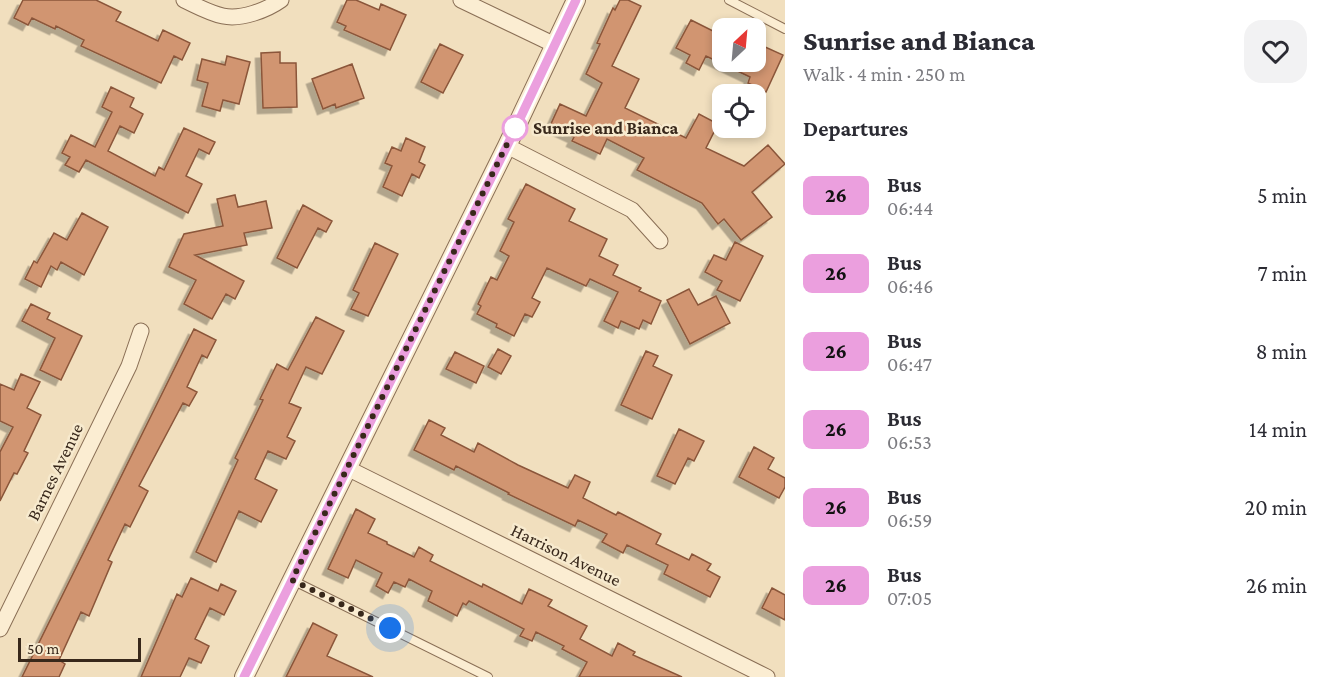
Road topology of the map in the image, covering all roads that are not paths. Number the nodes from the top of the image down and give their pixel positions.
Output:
1 (184, 0) edge
2 (281, 0) edge
3 (461, 0) edge
4 (576, 0) edge
5 (729, 0) edge
6 (785, 29) edge
7 (555, 45) junction
8 (507, 146) junction
9 (660, 241) dead end
10 (141, 331) dead end
11 (347, 468) junction
12 (292, 580) junction
13 (0, 629) edge
14 (244, 677) edge
15 (488, 677) edge
16 (767, 677) edge

1 - 2 street
3 - 7 street
4 - 7 street
5 - 6 lane
7 - 8 street
8 - 9 street
8 - 11 street
10 - 13 street, Barnes Avenue
11 - 12 street
11 - 16 street, Harrison Avenue
12 - 14 street
12 - 15 lane

